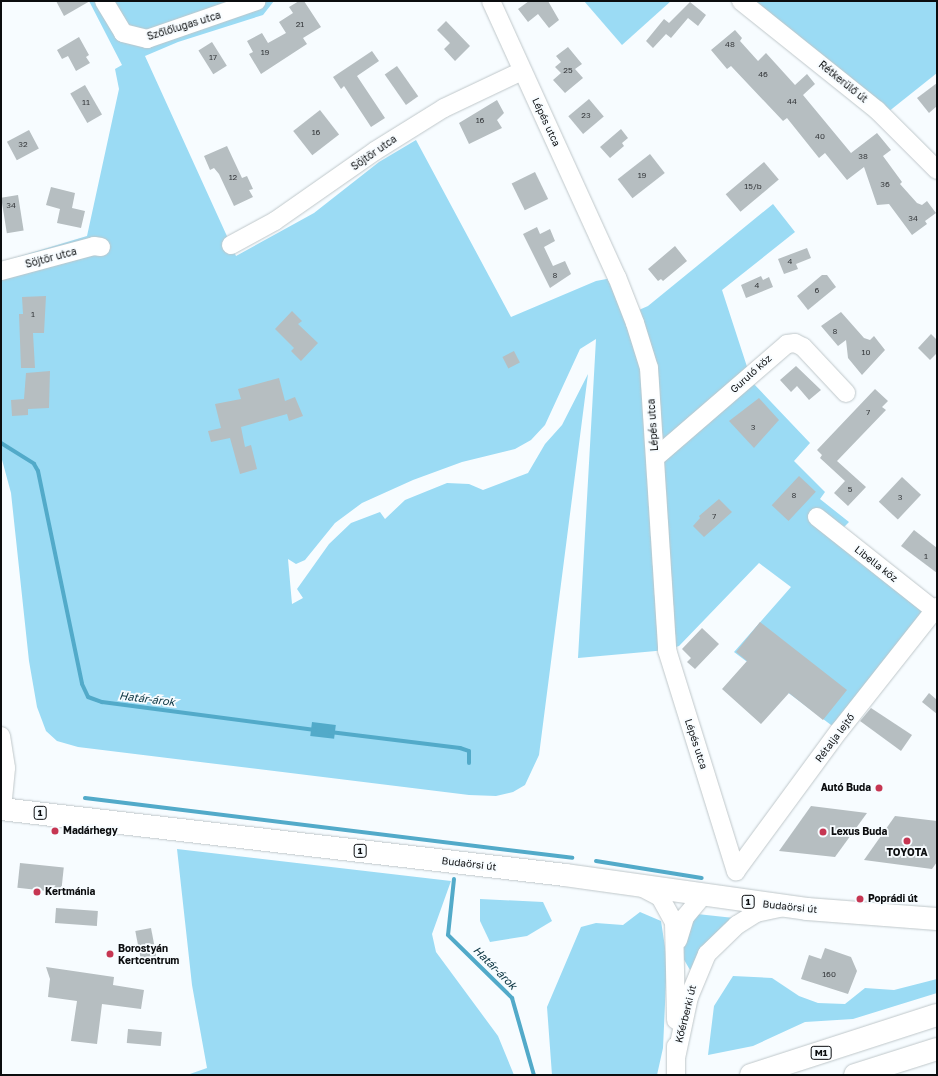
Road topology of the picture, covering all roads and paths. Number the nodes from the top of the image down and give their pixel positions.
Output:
1 (104, 1) edge
2 (257, 1) edge
3 (490, 1) edge
4 (741, 1) edge
5 (522, 71) junction
6 (937, 170) edge
7 (231, 245) dead end
8 (101, 247) dead end
9 (1, 271) edge
10 (846, 393) dead end
11 (655, 458) junction
12 (817, 518) dead end
13 (936, 610) edge
14 (1, 736) edge
15 (2, 802) edge
16 (736, 871) joint
17 (641, 886) junction
18 (702, 897) junction
19 (793, 907) junction
20 (937, 919) edge
21 (676, 946) junction
22 (937, 1015) edge
23 (937, 1049) edge
24 (676, 1067) edge
25 (751, 1075) edge
26 (855, 1075) edge

1 - 2 street, Szőlőlugas utca
3 - 5 street, Lépés utca
4 - 6 street, Rétkerülő út
5 - 7 street, Söjtör utca
5 - 11 street, Lépés utca
8 - 9 street, Söjtör utca
10 - 11 street, Guruló köz
11 - 16 street, Lépés utca
12 - 13 street, Libella köz
13 - 16 street, Rétalja lejtő
14 - 15 street
15 - 17 main road, Budaörsi út / 1
17 - 18 main road, Budaörsi út / 1
17 - 21 street, Kőérberki út
18 - 19 main road, Budaörsi út / 1
18 - 21 street, Kőérberki út
19 - 20 main road, Budaörsi út / 1
19 - 24 street, Kőérberki út
21 - 24 street, Kőérberki út
22 - 25 main road, M1
23 - 26 main road

